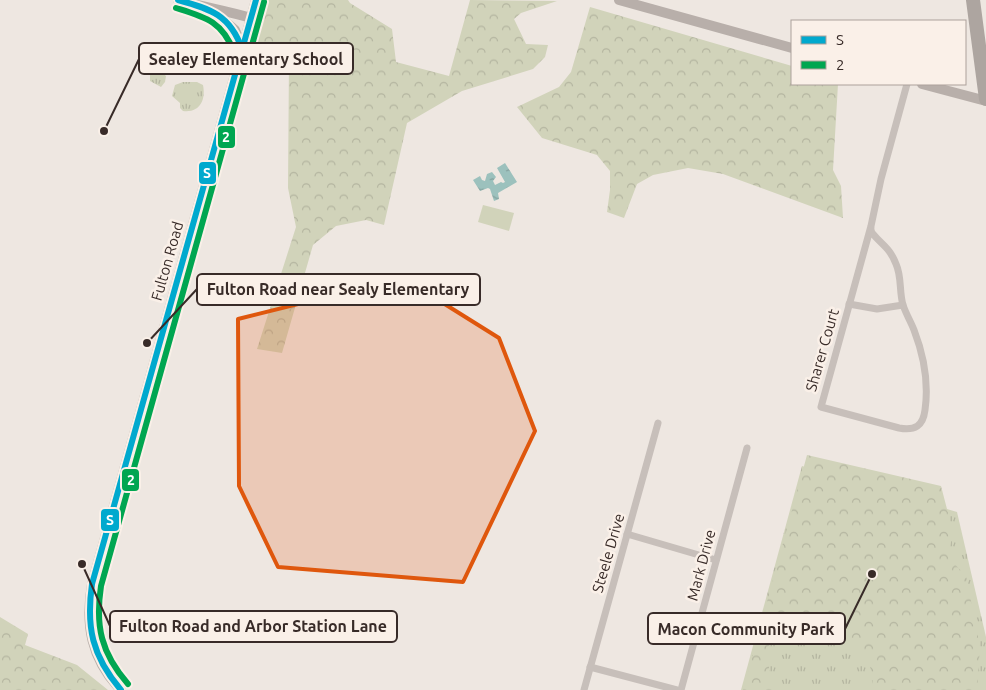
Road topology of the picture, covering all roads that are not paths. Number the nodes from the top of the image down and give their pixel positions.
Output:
1 (178, 0) edge
2 (256, 0) edge
3 (619, 0) edge
4 (973, 0) edge
5 (212, 10) junction
6 (251, 18) junction
7 (791, 48) edge
8 (242, 49) junction
9 (907, 85) edge
10 (926, 85) edge
11 (986, 100) edge
12 (871, 226) junction
13 (849, 304) junction
14 (903, 305) junction
15 (658, 423) dead end
16 (747, 448) dead end
17 (627, 534) junction
18 (716, 560) junction
19 (590, 666) junction
20 (121, 690) edge
21 (584, 690) edge
22 (679, 690) edge

1 - 5 street
2 - 6 street, Fulton Road
3 - 7 street
4 - 11 highway
5 - 6 street
5 - 8 street
6 - 8 street, Fulton Road
8 - 20 street, Fulton Road
9 - 12 street, Sharer Court
10 - 11 street
12 - 13 street, Sharer Court
12 - 14 street, Sharer Court
13 - 14 street
13 - 14 street, Sharer Court
15 - 17 street, Steele Drive
16 - 18 street, Mark Drive
17 - 18 street
17 - 19 street, Steele Drive
18 - 22 street, Mark Drive
19 - 21 street, Steele Drive
19 - 22 street

